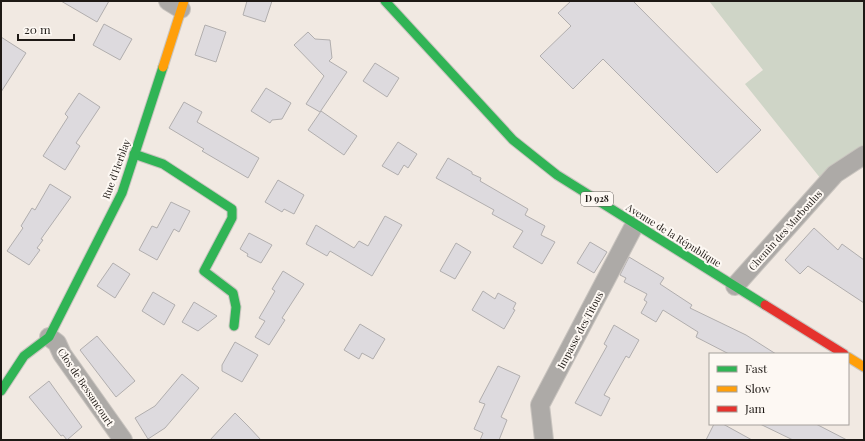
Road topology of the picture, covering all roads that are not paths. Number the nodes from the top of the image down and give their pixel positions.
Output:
1 (385, 1) edge
2 (178, 4) edge
3 (134, 154) junction
4 (864, 155) edge
5 (635, 224) junction
6 (735, 286) junction
7 (234, 326) dead end
8 (49, 337) junction
9 (842, 353) edge
10 (849, 358) edge
11 (864, 367) edge
12 (1, 391) edge
13 (122, 440) edge
14 (544, 440) edge

1 - 5 street, Avenue de la République / D 928
2 - 3 street, Rue d'Herblay
3 - 7 street
3 - 8 street, Rue d'Herblay
4 - 6 street, Chemin des Marboulus
5 - 6 street, Avenue de la République / D 928
5 - 14 street, Impasse des Titous
6 - 9 street, Avenue de la République / D 928
8 - 12 street
8 - 13 street, Clos de Bessancourt
10 - 11 street

